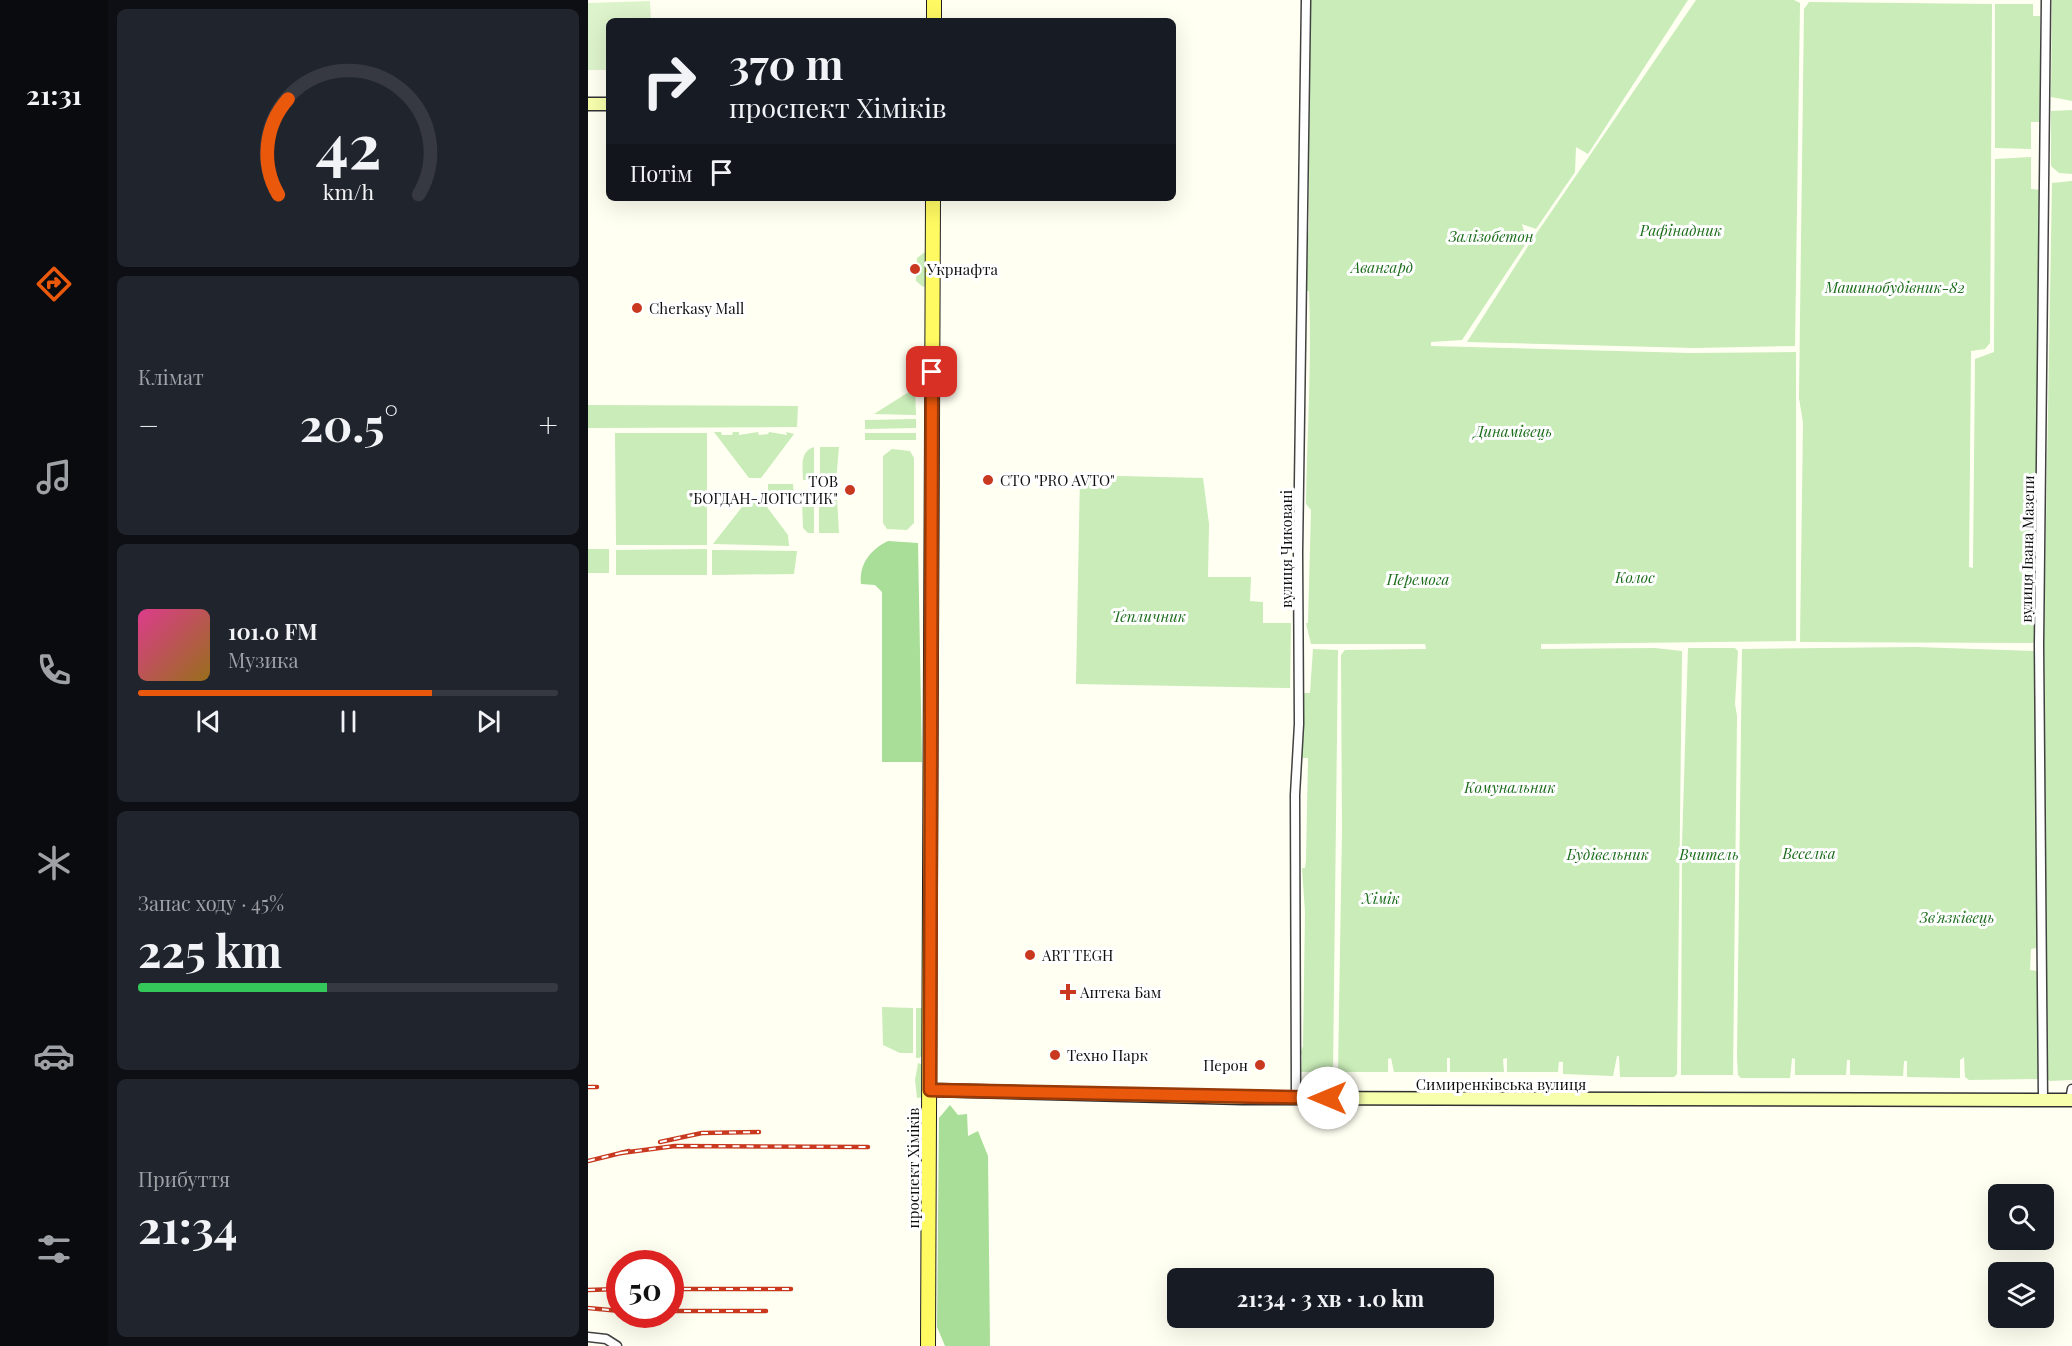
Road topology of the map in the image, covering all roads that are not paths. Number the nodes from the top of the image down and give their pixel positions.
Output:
1 (934, 0) edge
2 (1306, 0) edge
3 (2046, 0) edge
4 (934, 18) edge
5 (588, 104) edge
6 (606, 104) edge
7 (933, 201) edge
8 (930, 1090) junction
9 (2071, 1096) edge
10 (1296, 1098) junction
11 (2043, 1099) junction
12 (588, 1337) edge
13 (617, 1346) edge
14 (928, 1346) edge

1 - 4 main road
2 - 10 street, вулиця Чиковані
3 - 11 street, вулиця Івана Мазепи
5 - 6 main road
7 - 8 main road, проспект Хіміків
8 - 10 main road, Симиренківська вулиця
8 - 14 main road, проспект Хіміків
9 - 11 main road, Симиренківська вулиця
10 - 11 main road, Симиренківська вулиця
12 - 13 street

